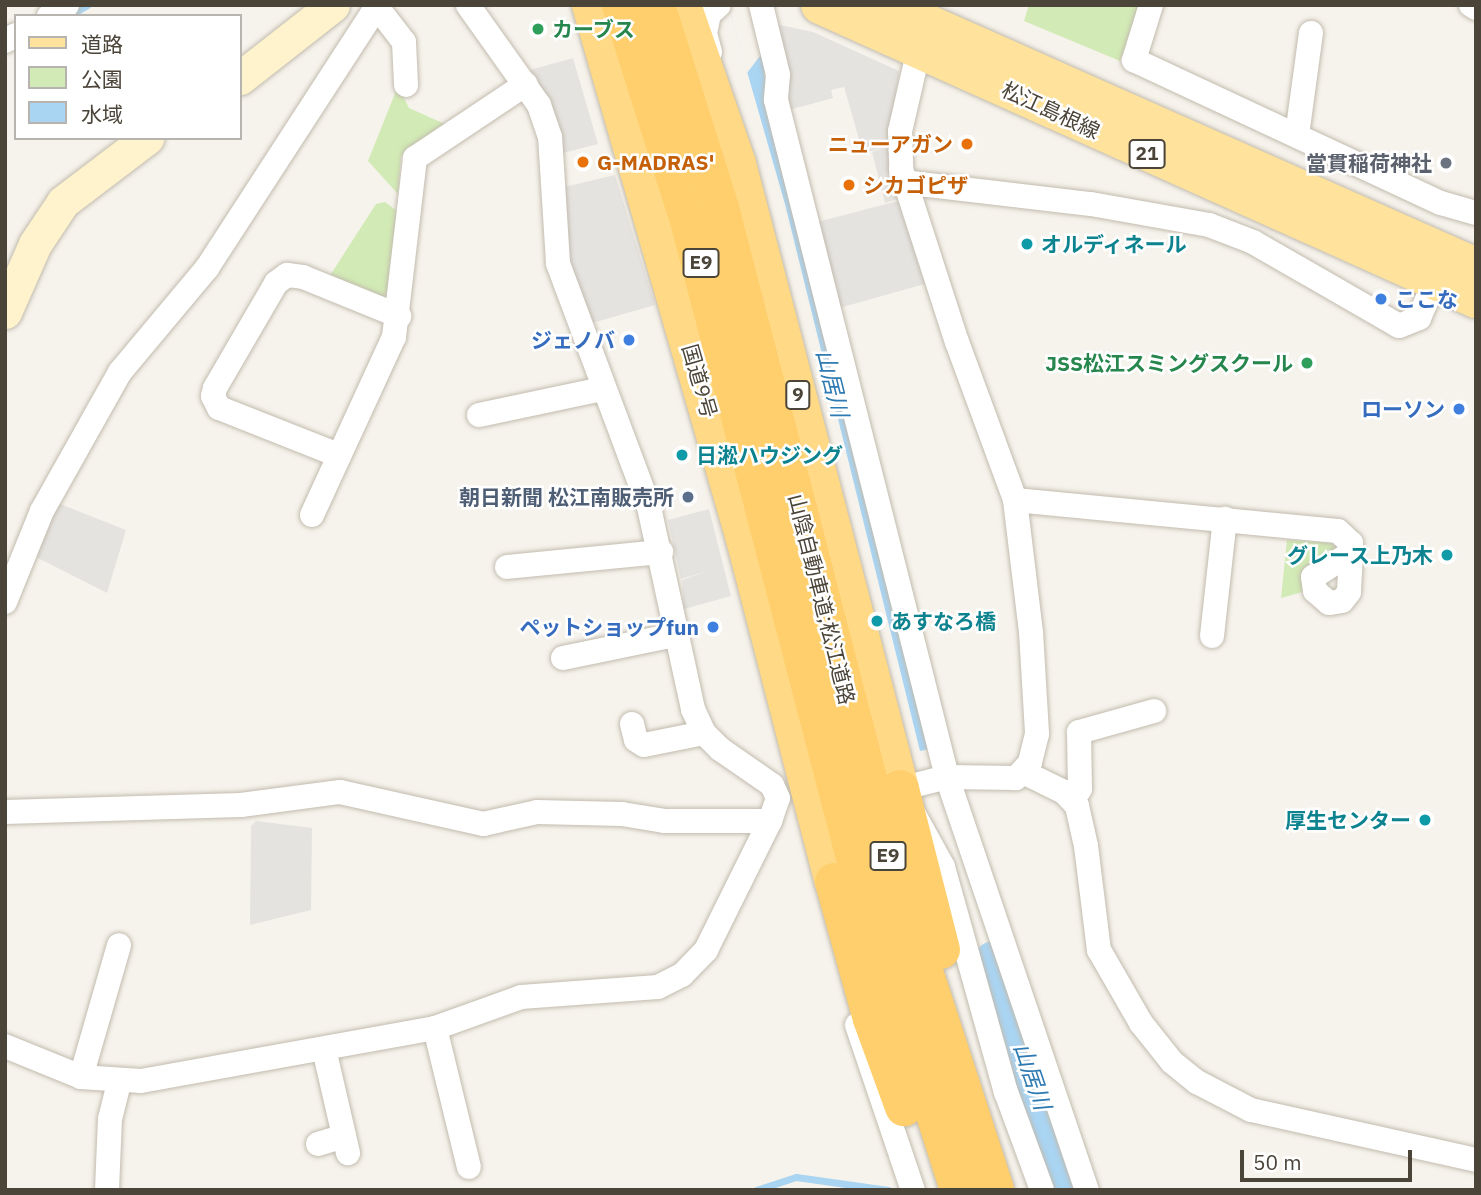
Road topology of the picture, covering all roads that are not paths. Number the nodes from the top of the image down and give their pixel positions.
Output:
1 (333, 5) edge
2 (468, 5) edge
3 (591, 5) edge
4 (621, 5) edge
5 (656, 5) edge
6 (682, 5) edge
7 (719, 5) edge
8 (761, 5) edge
9 (800, 5) edge
10 (886, 5) edge
11 (1152, 5) edge
12 (1471, 5) edge
13 (377, 6) edge
14 (1476, 8) edge
15 (833, 11) edge
16 (925, 26) edge
17 (1311, 33) dead end
18 (242, 76) edge
19 (526, 84) junction
20 (406, 85) dead end
21 (1297, 135) junction
22 (144, 140) edge
23 (737, 164) junction
24 (903, 182) junction
25 (1476, 214) edge
26 (1476, 267) edge
27 (1435, 281) junction
28 (1476, 299) edge
29 (5, 312) edge
30 (399, 316) junction
31 (602, 389) junction
32 (479, 415) dead end
33 (338, 455) junction
34 (1015, 500) junction
35 (312, 514) dead end
36 (1225, 519) junction
37 (785, 521) junction
38 (661, 552) junction
39 (1350, 553) dead end
40 (507, 567) dead end
41 (5, 602) edge
42 (675, 635) junction
43 (1212, 636) dead end
44 (563, 658) dead end
45 (1154, 711) dead end
46 (632, 724) dead end
47 (704, 733) junction
48 (1025, 773) junction
49 (947, 777) junction
50 (900, 789) junction
51 (1073, 800) junction
52 (786, 803) junction
53 (5, 811) edge
54 (834, 881) junction
55 (119, 945) dead end
56 (435, 1028) junction
57 (5, 1046) edge
58 (324, 1049) junction
59 (81, 1077) junction
60 (119, 1083) junction
61 (318, 1144) dead end
62 (1476, 1160) edge
63 (469, 1167) dead end
64 (107, 1190) edge
65 (913, 1190) edge
66 (937, 1190) edge
67 (959, 1190) edge
68 (995, 1190) edge
69 (1013, 1190) edge
70 (1042, 1190) edge
71 (1087, 1190) edge

1 - 18 main road
2 - 19 street
3 - 52 highway, 国道9号
4 - 37 highway, 山陰自動車道;松江道路 / E9
5 - 37 highway, 山陰自動車道;松江道路 / E9
6 - 23 highway, 9
7 - 23 street
8 - 49 street
9 - 15 street
10 - 16 main road, 松江島根線 / 21
11 - 21 street
12 - 14 street
13 - 20 street
13 - 41 street
15 - 16 main road, 松江島根線 / 21
16 - 24 street
16 - 26 main road, 松江島根線 / 21
16 - 27 main road, 松江島根線 / 21
17 - 21 street
19 - 30 street
19 - 31 street
21 - 25 street
22 - 29 main road
23 - 50 highway, 9
24 - 27 street
24 - 34 street
27 - 28 main road, 松江島根線 / 21
30 - 33 street
30 - 33 street
31 - 32 street
31 - 38 street
33 - 35 street
34 - 36 street
34 - 48 street
36 - 39 street
36 - 43 street
37 - 67 highway, 山陰自動車道;松江道路 / E9
37 - 68 highway, 山陰自動車道;松江道路 / E9
38 - 40 street
38 - 42 street
42 - 44 street
42 - 47 street
45 - 51 street
46 - 47 street
47 - 52 street
48 - 49 street
48 - 51 street
49 - 50 street
49 - 71 street
50 - 69 highway
50 - 70 street
51 - 62 street
52 - 53 street
52 - 54 highway, 国道9号
52 - 56 street
54 - 65 street
54 - 66 highway
55 - 59 street
56 - 58 street
56 - 63 street
57 - 59 street
58 - 60 street
58 - 61 street
59 - 60 street
60 - 64 street

